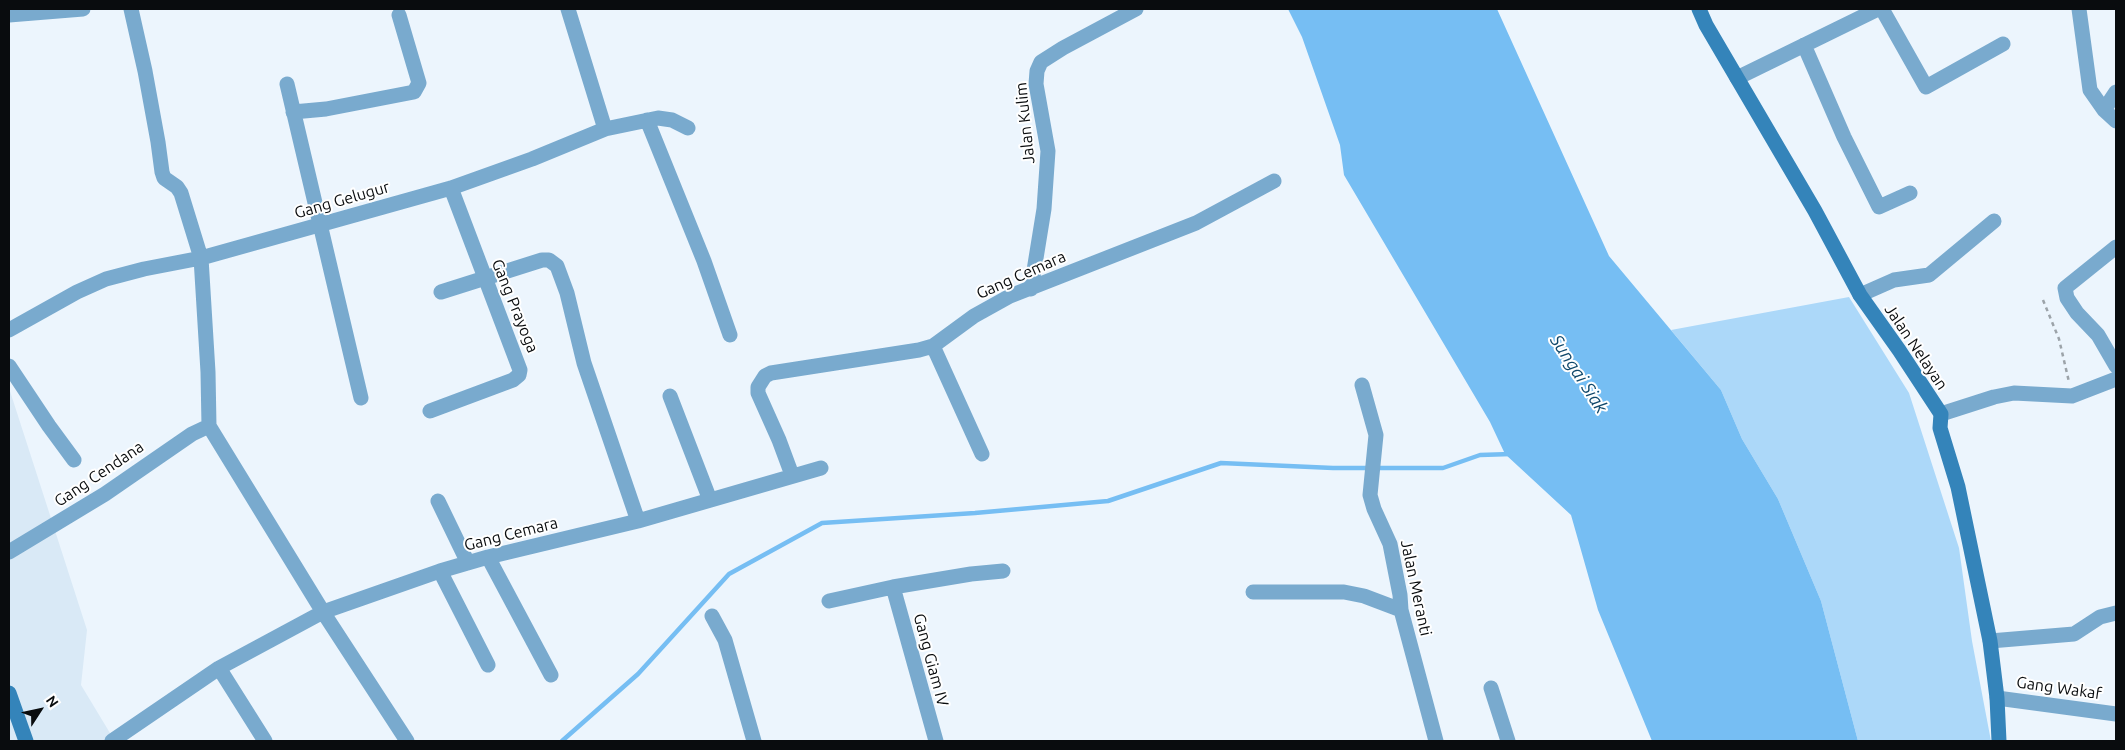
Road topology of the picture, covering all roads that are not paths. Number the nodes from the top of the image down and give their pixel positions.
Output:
1 (83, 9) edge
2 (131, 9) edge
3 (568, 9) edge
4 (1136, 9) edge
5 (1700, 9) edge
6 (1878, 9) edge
7 (1882, 9) edge
8 (2079, 9) edge
9 (9, 15) edge
10 (399, 15) dead end
11 (2003, 44) dead end
12 (1804, 45) junction
13 (1737, 78) junction
14 (287, 84) dead end
15 (2116, 92) edge
16 (2104, 110) junction
17 (293, 112) junction
18 (647, 120) junction
19 (2116, 120) edge
20 (688, 128) dead end
21 (606, 129) junction
22 (1274, 181) dead end
23 (451, 188) junction
24 (1910, 192) dead end
25 (1994, 221) dead end
26 (320, 225) junction
27 (2116, 247) edge
28 (201, 258) junction
29 (484, 278) junction
30 (1030, 289) junction
31 (441, 292) dead end
32 (1860, 295) junction
33 (9, 330) edge
34 (730, 335) dead end
35 (933, 346) junction
36 (9, 366) edge
37 (2116, 366) edge
38 (2116, 379) edge
39 (1362, 385) dead end
40 (670, 396) dead end
41 (361, 398) dead end
42 (430, 411) dead end
43 (1940, 414) junction
44 (209, 426) junction
45 (982, 454) dead end
46 (74, 460) dead end
47 (821, 468) dead end
48 (792, 475) junction
49 (710, 500) junction
50 (438, 501) dead end
51 (638, 521) junction
52 (9, 552) edge
53 (488, 557) junction
54 (468, 563) junction
55 (440, 571) junction
56 (1003, 571) dead end
57 (894, 587) junction
58 (1253, 592) dead end
59 (829, 601) dead end
60 (1401, 610) junction
61 (323, 612) junction
62 (2116, 613) edge
63 (712, 616) dead end
64 (1990, 641) junction
65 (488, 665) dead end
66 (218, 668) junction
67 (552, 675) dead end
68 (1491, 688) dead end
69 (9, 693) edge
70 (1997, 698) junction
71 (2116, 714) edge
72 (26, 741) edge
73 (112, 741) edge
74 (266, 741) edge
75 (407, 741) edge
76 (754, 741) edge
77 (936, 741) edge
78 (1436, 741) edge
79 (1508, 741) edge
80 (1999, 741) edge

1 - 9 street
2 - 28 street
3 - 21 street
4 - 30 street, Jalan Kulim
5 - 13 main road, Jalan Nelayan
6 - 12 street
7 - 11 street
8 - 16 street
10 - 17 street
12 - 13 street
12 - 24 street
13 - 32 main road, Jalan Nelayan
14 - 17 street
15 - 16 street
16 - 19 street
17 - 26 street
18 - 20 street, Gang Gelugur
18 - 21 street, Gang Gelugur
18 - 34 street
21 - 23 street, Gang Gelugur
22 - 30 street, Gang Cemara
23 - 26 street, Gang Gelugur
23 - 29 street, Gang Prayoga
25 - 32 street
26 - 28 street, Gang Gelugur
26 - 41 street
27 - 37 street
28 - 33 street, Gang Gelugur
28 - 44 street
29 - 31 street
29 - 42 street, Gang Prayoga
29 - 51 street
30 - 35 street, Gang Cemara
32 - 43 main road, Jalan Nelayan
35 - 45 street
35 - 48 street, Gang Cemara
36 - 46 street
38 - 43 street
39 - 60 street, Jalan Meranti
40 - 49 street
43 - 64 main road, Jalan Nelayan
44 - 52 street, Gang Cendana
44 - 61 street
47 - 48 street, Gang Cemara
48 - 49 street, Gang Cemara
49 - 51 street, Gang Cemara
50 - 54 street
51 - 53 street, Gang Cemara
53 - 54 street, Gang Cemara
53 - 67 street
54 - 55 street, Gang Cemara
55 - 61 street, Gang Cemara
55 - 65 street
56 - 57 street
57 - 59 street
57 - 77 street, Gang Giam IV
58 - 60 street
60 - 78 street, Jalan Meranti
61 - 66 street, Gang Cemara
61 - 75 street
62 - 64 street
63 - 76 street
64 - 70 main road, Jalan Nelayan
66 - 73 street, Gang Cemara
66 - 74 street
68 - 79 street
69 - 72 main road
70 - 71 street, Gang Wakaf
70 - 80 main road, Jalan Nelayan

